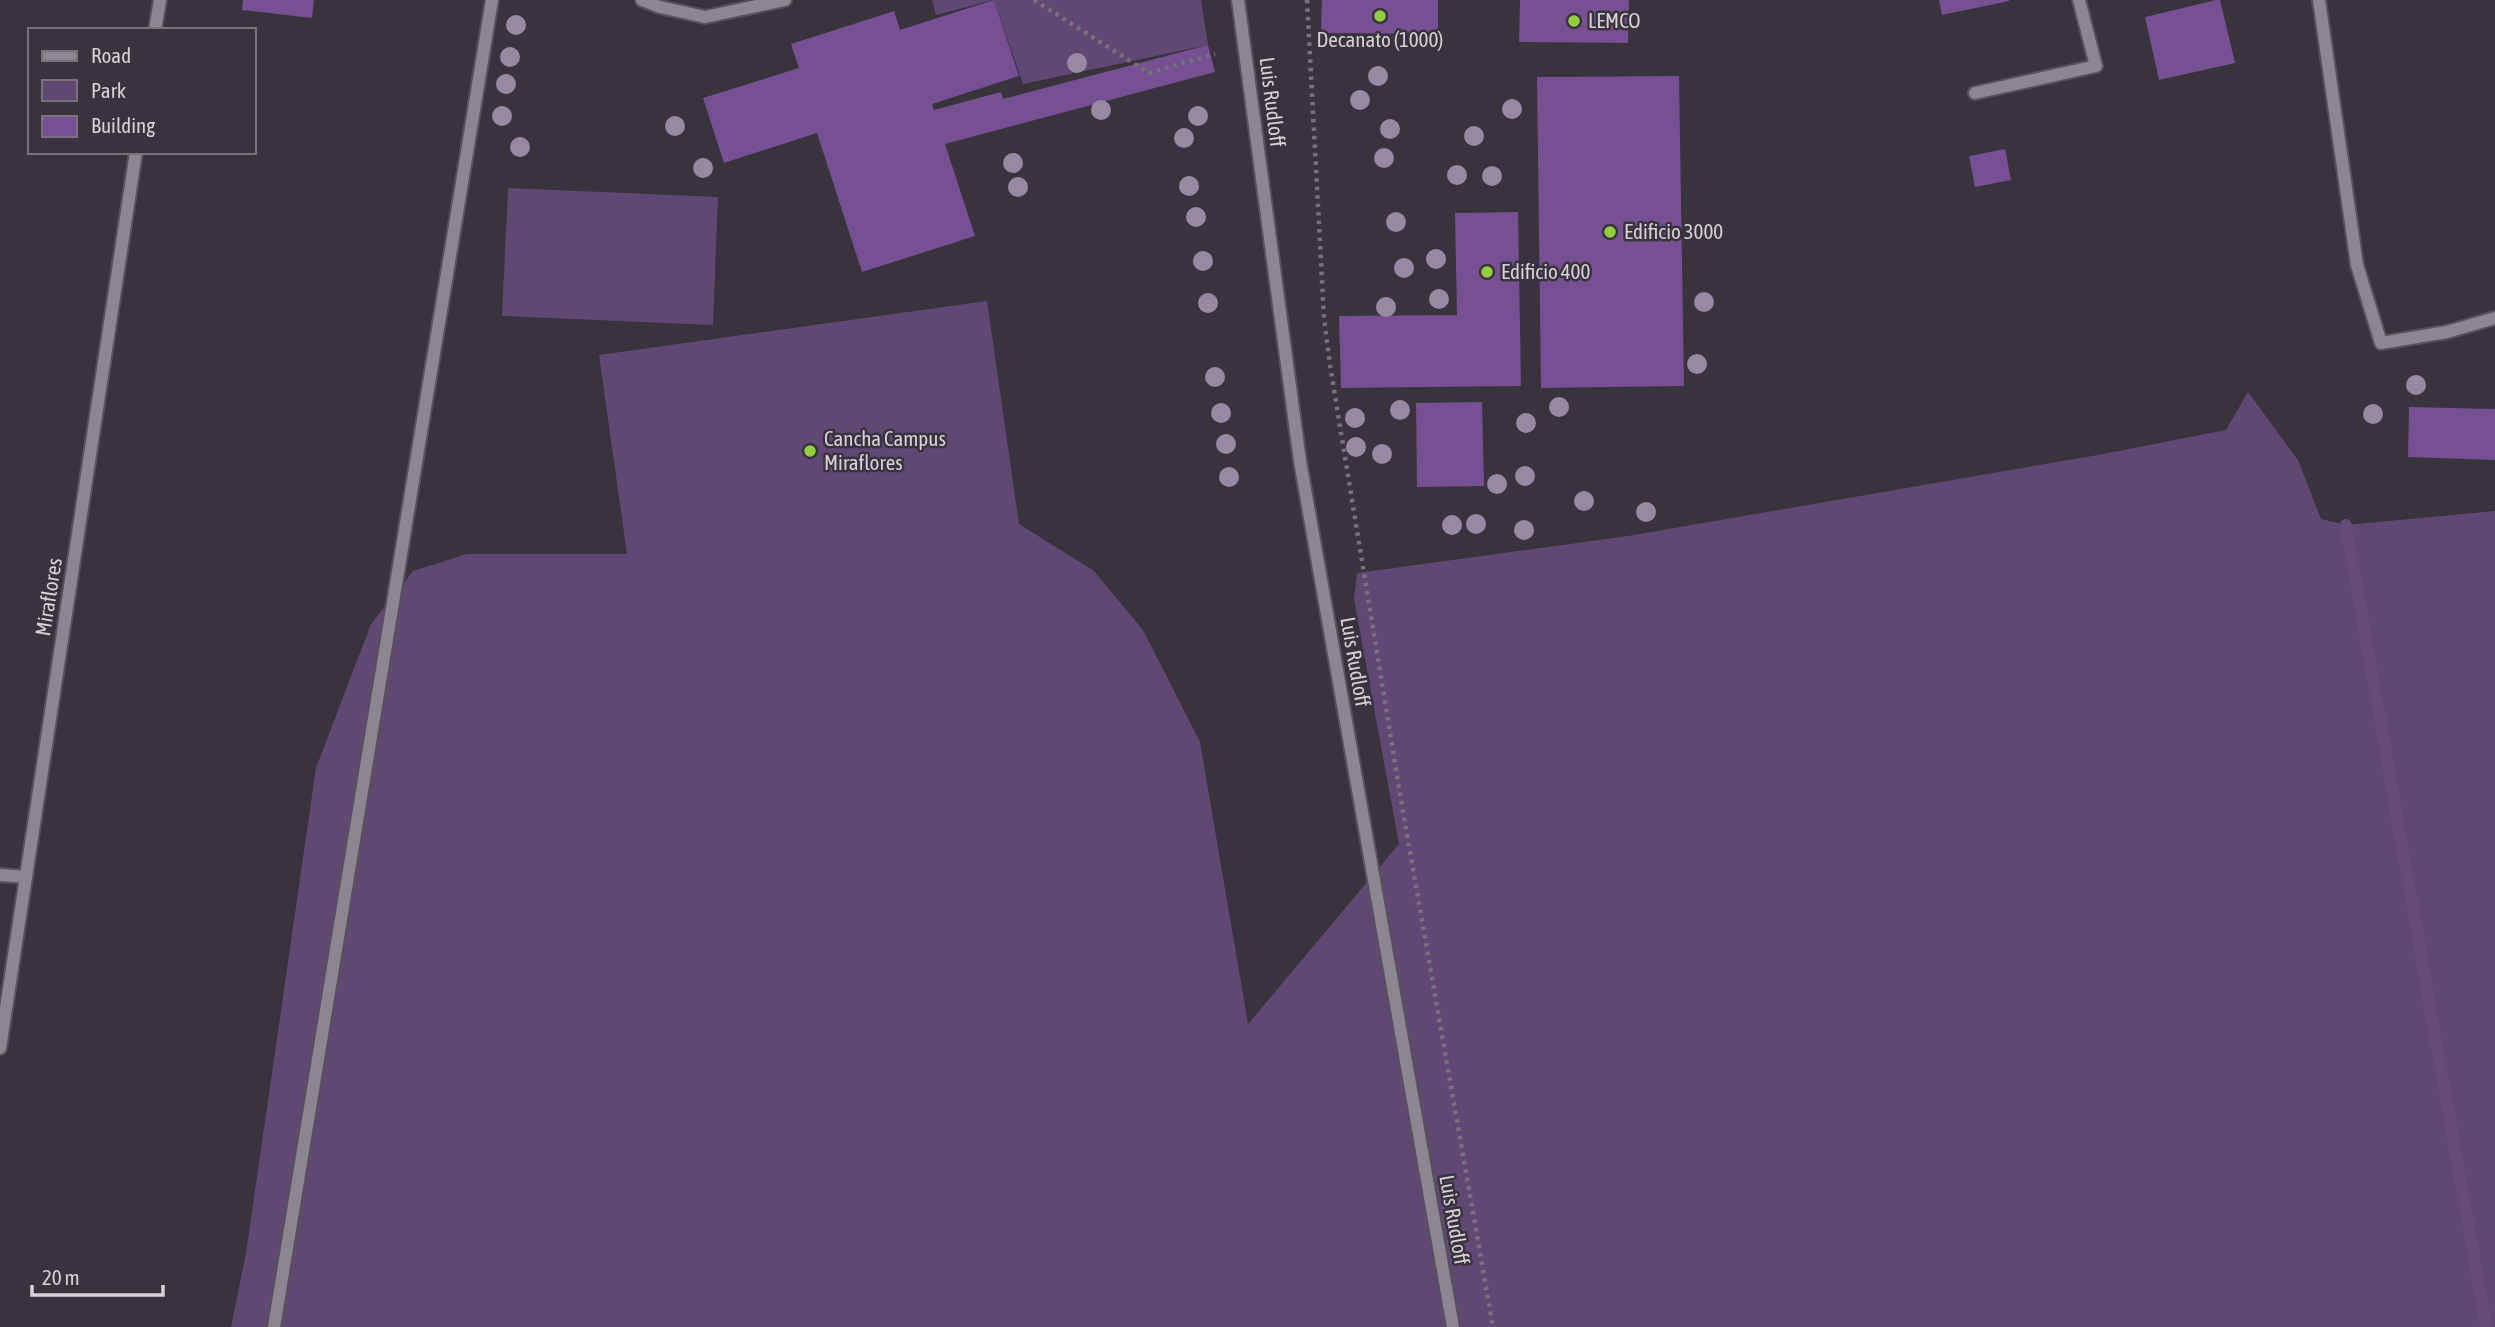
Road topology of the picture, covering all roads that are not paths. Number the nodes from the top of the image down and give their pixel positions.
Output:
1 (160, 0) edge
2 (492, 0) edge
3 (642, 0) edge
4 (785, 0) edge
5 (1238, 0) edge
6 (2079, 0) edge
7 (2319, 0) edge
8 (155, 28) edge
9 (1975, 93) dead end
10 (136, 154) edge
11 (2495, 318) edge
12 (0, 875) edge
13 (26, 877) junction
14 (0, 1048) edge
15 (274, 1327) edge
16 (1453, 1327) edge

1 - 8 street
2 - 15 street
3 - 4 street
5 - 16 street, Luis Rudloff
6 - 9 street
7 - 11 street
10 - 13 street, Miraflores
12 - 13 street
13 - 14 street, Miraflores

